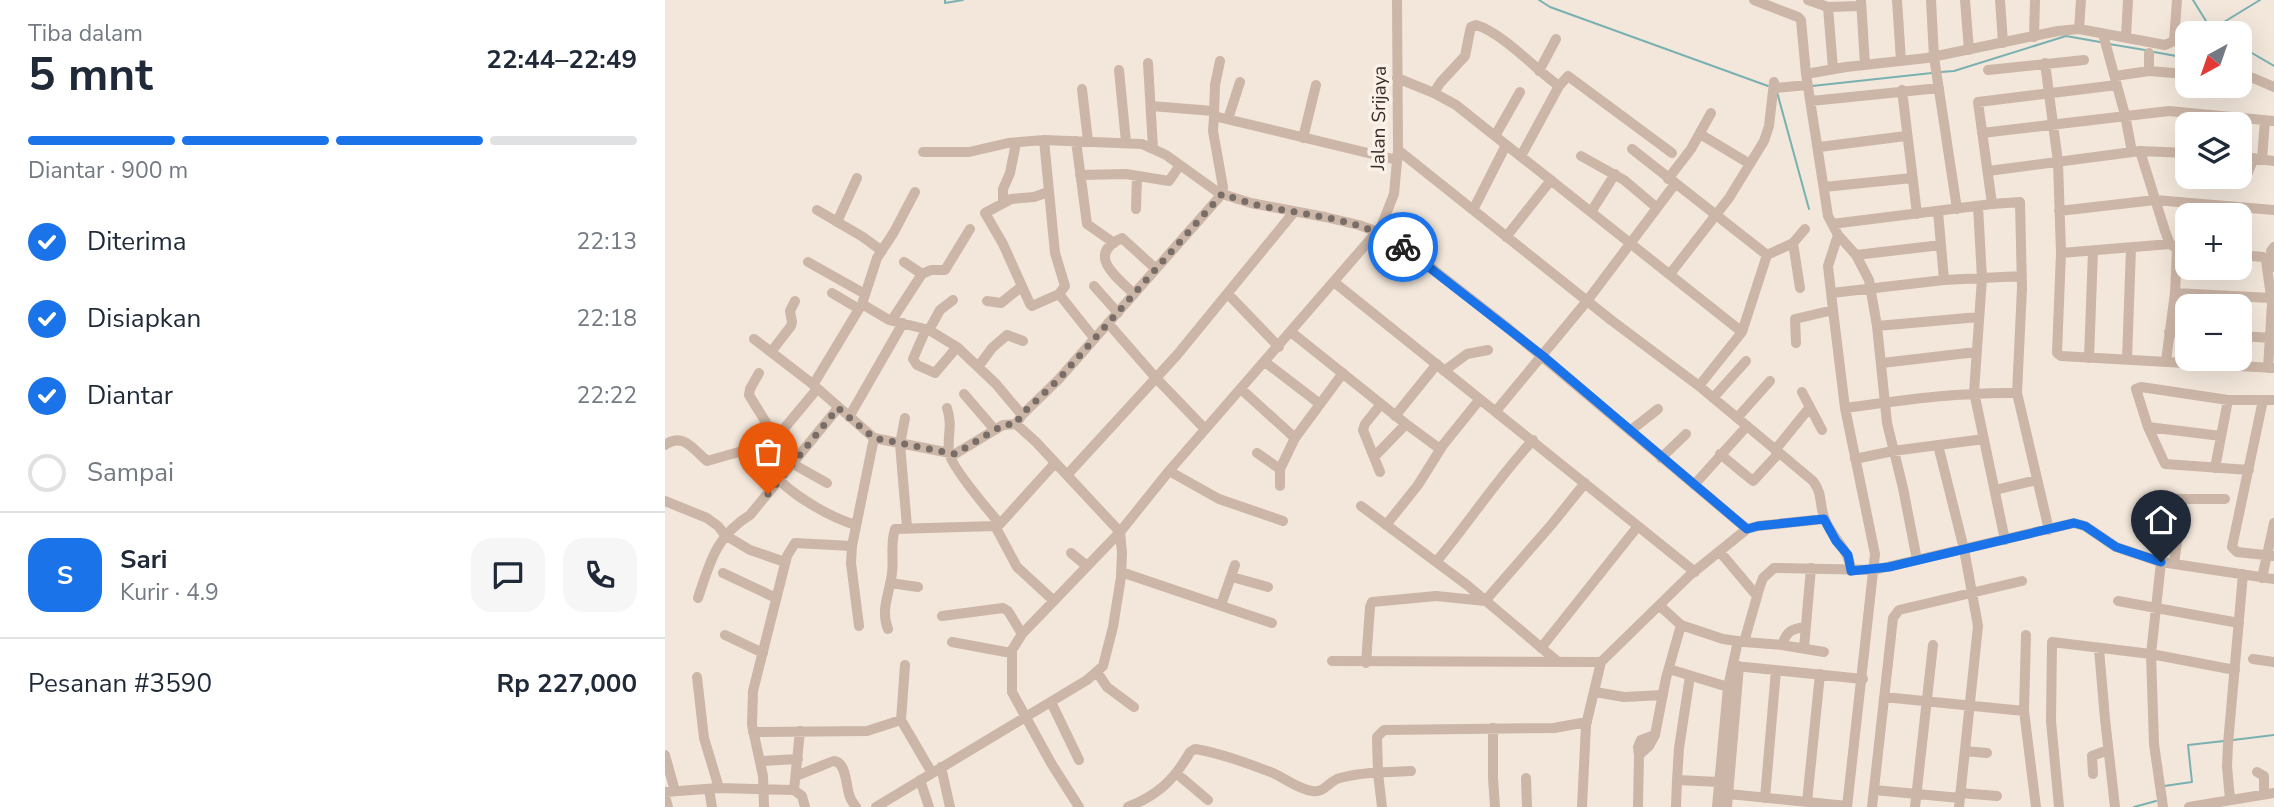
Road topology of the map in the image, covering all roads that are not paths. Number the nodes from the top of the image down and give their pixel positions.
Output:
1 (1397, 0) edge
2 (1754, 0) edge
3 (1808, 0) edge
4 (1897, 0) edge
5 (1931, 0) edge
6 (1965, 0) edge
7 (2000, 0) edge
8 (2035, 0) edge
9 (2081, 0) edge
10 (2128, 0) edge
11 (2177, 0) edge
12 (1861, 3) edge
13 (1828, 7) junction
14 (2079, 29) junction
15 (2034, 37) junction
16 (2126, 37) junction
17 (1556, 39) dead end
18 (2104, 39) junction
19 (2003, 43) junction
20 (1969, 50) junction
21 (2149, 53) dead end
22 (2084, 60) dead end
23 (1220, 61) dead end
24 (1901, 61) junction
25 (1148, 63) dead end
26 (2045, 63) junction
27 (1865, 65) junction
28 (1936, 67) junction
29 (1833, 69) junction
30 (1119, 70) dead end
31 (1988, 70) dead end
32 (1539, 71) junction
33 (2149, 71) junction
34 (2175, 73) edge
35 (1397, 78) junction
36 (2253, 78) edge
37 (2116, 80) junction
38 (1240, 82) dead end
39 (1808, 83) junction
40 (1316, 85) dead end
41 (1559, 86) junction
42 (2274, 87) edge
43 (1939, 88) junction
44 (1082, 89) dead end
45 (1902, 90) junction
46 (1520, 92) dead end
47 (1434, 93) junction
48 (2049, 93) junction
49 (1811, 101) junction
50 (1151, 106) junction
51 (1213, 113) junction
52 (1711, 113) dead end
53 (2126, 115) junction
54 (1228, 119) junction
55 (2269, 120) edge
56 (2053, 124) junction
57 (1982, 133) junction
58 (1700, 134) junction
59 (1495, 136) junction
60 (1906, 136) junction
61 (1303, 138) junction
62 (1044, 140) junction
63 (1076, 141) junction
64 (1088, 141) junction
65 (1126, 142) junction
66 (1016, 143) junction
67 (1506, 145) junction
68 (1819, 147) junction
69 (1153, 148) junction
70 (1632, 149) dead end
71 (923, 152) dead end
72 (2136, 152) junction
73 (1672, 153) dead end
74 (2175, 153) edge
75 (1397, 155) junction
76 (1521, 156) junction
77 (1581, 156) dead end
78 (2252, 158) edge
79 (2258, 159) junction
80 (2274, 161) edge
81 (2058, 162) junction
82 (1750, 164) junction
83 (1179, 165) junction
84 (2252, 167) edge
85 (1988, 171) junction
86 (1615, 174) junction
87 (1080, 176) junction
88 (1137, 176) junction
89 (857, 178) dead end
90 (1912, 178) junction
91 (1551, 180) junction
92 (1671, 181) junction
93 (1824, 187) junction
94 (915, 192) dead end
95 (1048, 192) junction
96 (1222, 194) junction
97 (2155, 200) junction
98 (1003, 202) junction
99 (1992, 204) junction
100 (1978, 206) junction
101 (1656, 207) junction
102 (1136, 209) dead end
103 (1957, 209) junction
104 (817, 210) dead end
105 (1473, 210) junction
106 (2274, 210) edge
107 (1938, 211) junction
108 (2060, 211) junction
109 (1294, 212) junction
110 (1591, 212) junction
111 (1917, 214) junction
112 (1716, 215) junction
113 (837, 222) junction
114 (1832, 224) junction
115 (970, 229) dead end
116 (1805, 229) dead end
117 (1378, 232) junction
118 (1838, 235) junction
119 (1506, 237) junction
120 (1630, 242) junction
121 (2175, 242) edge
122 (1114, 243) junction
123 (1793, 243) junction
124 (1941, 245) junction
125 (2274, 247) edge
126 (2131, 248) junction
127 (2175, 248) edge
128 (882, 251) junction
129 (2093, 251) junction
130 (2061, 253) junction
131 (1767, 255) junction
132 (1856, 255) junction
133 (2252, 256) edge
134 (808, 262) dead end
135 (904, 262) dead end
136 (2274, 267) edge
137 (1156, 269) junction
138 (922, 274) junction
139 (1669, 274) junction
140 (2022, 276) junction
141 (1982, 278) junction
142 (1944, 280) junction
143 (2176, 280) edge
144 (1334, 282) junction
145 (1021, 286) junction
146 (1094, 286) dead end
147 (1800, 288) dead end
148 (1871, 288) junction
149 (832, 293) dead end
150 (1832, 293) junction
151 (2175, 293) junction
152 (1059, 294) junction
153 (1134, 294) junction
154 (1228, 294) junction
155 (953, 300) dead end
156 (795, 301) dead end
157 (987, 301) dead end
158 (1587, 301) junction
159 (862, 302) junction
160 (2272, 305) edge
161 (1833, 310) junction
162 (1118, 313) junction
163 (1979, 317) junction
164 (897, 322) junction
165 (1108, 323) junction
166 (1877, 326) junction
167 (928, 330) junction
168 (1291, 332) junction
169 (1742, 332) junction
170 (2169, 332) junction
171 (2175, 332) edge
172 (2252, 337) edge
173 (1094, 338) junction
174 (2271, 338) junction
175 (754, 340) dead end
176 (1023, 341) dead end
177 (1796, 343) dead end
178 (957, 347) junction
179 (1279, 347) junction
180 (1488, 350) dead end
181 (771, 352) junction
182 (1976, 352) junction
183 (1543, 356) junction
184 (2089, 358) junction
185 (2127, 359) junction
186 (1746, 361) dead end
187 (2166, 361) junction
188 (1265, 362) junction
189 (1882, 363) junction
190 (978, 367) junction
191 (1441, 367) junction
192 (2271, 368) edge
193 (759, 373) dead end
194 (1343, 373) junction
195 (1155, 377) junction
196 (1770, 381) dead end
197 (1699, 386) junction
198 (815, 387) junction
199 (1241, 389) junction
200 (1802, 392) dead end
201 (1974, 392) junction
202 (2017, 393) junction
203 (964, 394) dead end
204 (1713, 398) junction
205 (1480, 399) junction
206 (2228, 400) junction
207 (2269, 400) edge
208 (1884, 403) junction
209 (1319, 404) junction
210 (1381, 404) junction
211 (1810, 407) junction
212 (838, 408) junction
213 (947, 408) dead end
214 (1845, 408) junction
215 (1658, 409) dead end
216 (1496, 411) junction
217 (849, 416) junction
218 (1395, 416) junction
219 (905, 418) dead end
220 (1737, 418) junction
221 (1019, 419) junction
222 (1406, 424) junction
223 (1747, 426) junction
224 (2148, 427) junction
225 (1205, 429) junction
226 (995, 430) junction
227 (1822, 430) dead end
228 (1630, 431) junction
229 (1686, 434) dead end
230 (2221, 436) junction
231 (775, 437) junction
232 (874, 438) junction
233 (1296, 438) junction
234 (667, 439) edge
235 (1984, 439) junction
236 (1533, 440) junction
237 (900, 444) junction
238 (1938, 444) junction
239 (1440, 449) junction
240 (1893, 451) junction
241 (1777, 452) junction
242 (1257, 453) dead end
243 (949, 454) junction
244 (1720, 454) junction
245 (1375, 456) junction
246 (1661, 458) junction
247 (1856, 459) junction
248 (1055, 463) junction
249 (793, 464) junction
250 (2215, 468) junction
251 (1280, 469) junction
252 (2249, 470) junction
253 (1169, 471) junction
254 (1380, 472) dead end
255 (1067, 475) junction
256 (2037, 480) junction
257 (779, 481) junction
258 (827, 483) dead end
259 (1585, 483) junction
260 (1693, 485) junction
261 (1280, 486) dead end
262 (1995, 490) junction
263 (2157, 498) dead end
264 (2183, 499) junction
265 (2225, 499) dead end
266 (665, 502) edge
267 (1361, 506) dead end
268 (1824, 519) junction
269 (1283, 521) dead end
270 (2274, 523) edge
271 (856, 525) junction
272 (997, 525) junction
273 (1386, 525) junction
274 (1637, 526) junction
275 (907, 527) junction
276 (1747, 529) junction
277 (2049, 530) junction
278 (1120, 532) junction
279 (725, 535) junction
280 (2005, 540) junction
281 (852, 546) junction
282 (1964, 549) junction
283 (1720, 552) junction
284 (1070, 553) dead end
285 (2270, 555) edge
286 (1917, 560) junction
287 (785, 562) junction
288 (1436, 562) junction
289 (2161, 562) junction
290 (2173, 564) junction
291 (1235, 565) dead end
292 (1087, 566) junction
293 (1811, 568) junction
294 (1874, 570) junction
295 (1851, 571) junction
296 (1121, 572) junction
297 (1695, 572) junction
298 (723, 573) dead end
299 (2243, 574) junction
300 (1232, 577) junction
301 (2262, 578) junction
302 (2274, 579) edge
303 (2022, 581) dead end
304 (890, 583) junction
305 (918, 587) dead end
306 (1268, 587) dead end
307 (1973, 592) junction
308 (1757, 596) junction
309 (698, 598) dead end
310 (776, 598) junction
311 (1054, 601) junction
312 (1485, 601) junction
313 (2118, 601) dead end
314 (1221, 605) junction
315 (1660, 606) junction
316 (2155, 609) junction
317 (943, 616) dead end
318 (1272, 623) dead end
319 (2239, 623) junction
320 (1681, 625) junction
321 (859, 626) dead end
322 (1805, 627) junction
323 (888, 629) dead end
324 (1022, 634) junction
325 (725, 635) dead end
326 (2026, 635) dead end
327 (952, 642) dead end
328 (1741, 642) junction
329 (1782, 645) junction
330 (1933, 645) dead end
331 (1541, 648) junction
332 (1804, 649) junction
333 (2099, 649) junction
334 (1824, 652) dead end
335 (763, 653) junction
336 (1011, 653) junction
337 (2151, 654) junction
338 (2253, 659) dead end
339 (1332, 661) dead end
340 (1557, 661) junction
341 (1601, 662) junction
342 (2274, 662) edge
343 (1366, 663) junction
344 (905, 665) dead end
345 (1736, 666) junction
346 (1669, 669) junction
347 (1776, 670) junction
348 (2235, 670) junction
349 (1097, 672) junction
350 (1820, 674) junction
351 (1690, 676) junction
352 (697, 677) dead end
353 (1863, 679) junction
354 (1728, 687) junction
355 (1595, 692) junction
356 (1663, 695) junction
357 (1884, 697) junction
358 (1051, 702) junction
359 (1926, 702) junction
360 (1134, 707) dead end
361 (1970, 707) junction
362 (2024, 711) junction
363 (1026, 717) junction
364 (901, 720) junction
365 (1587, 722) junction
366 (1493, 728) junction
367 (800, 731) junction
368 (753, 732) junction
369 (2108, 750) junction
370 (1965, 751) junction
371 (1987, 753) dead end
372 (665, 755) edge
373 (798, 759) junction
374 (1079, 760) dead end
375 (760, 761) junction
376 (936, 770) junction
377 (1411, 771) dead end
378 (2257, 772) dead end
379 (1176, 773) junction
380 (1378, 773) junction
381 (2094, 774) dead end
382 (796, 776) junction
383 (1526, 778) dead end
384 (920, 780) junction
385 (1677, 780) junction
386 (1719, 782) junction
387 (714, 788) junction
388 (764, 789) junction
389 (794, 790) junction
390 (1874, 790) junction
391 (668, 793) edge
392 (2269, 793) edge
393 (1729, 794) junction
394 (1916, 794) junction
395 (1997, 796) dead end
396 (1765, 798) junction
397 (1959, 799) edge
398 (1209, 800) dead end
399 (2230, 800) junction
400 (1807, 802) junction
401 (667, 807) edge
402 (712, 807) edge
403 (764, 807) edge
404 (805, 807) edge
405 (856, 807) edge
406 (876, 807) edge
407 (929, 807) edge
408 (950, 807) edge
409 (1079, 807) edge
410 (1128, 807) edge
411 (1382, 807) edge
412 (1495, 807) edge
413 (1527, 807) edge
414 (1582, 807) edge
415 (1638, 807) edge
416 (1676, 807) edge
417 (1717, 807) edge
418 (1727, 807) edge
419 (1847, 807) edge
420 (1872, 807) edge
421 (1915, 807) edge
422 (2036, 807) edge
423 (2059, 807) edge
424 (2115, 807) edge
425 (2163, 807) edge
426 (2189, 807) edge

1 - 35 street, Jalan Srijaya
2 - 39 street
3 - 13 street
4 - 24 street
5 - 28 street
6 - 20 street
7 - 19 street
8 - 15 street
9 - 14 street
10 - 16 street
11 - 16 street
12 - 13 street
12 - 27 street
13 - 29 street
14 - 15 street
14 - 18 street
15 - 19 street
16 - 18 street
17 - 32 street
18 - 37 street
19 - 20 street
20 - 28 street
21 - 33 street
22 - 26 street
23 - 51 street
24 - 27 street
24 - 28 street
25 - 50 street
26 - 31 street
26 - 48 street
27 - 29 street
28 - 43 street
29 - 39 street
30 - 65 street
32 - 41 street
32 - 47 street
33 - 34 street
33 - 37 street
35 - 47 street
35 - 75 street, Jalan Srijaya
36 - 42 street
37 - 48 street
37 - 53 street
38 - 54 street
39 - 49 street
39 - 82 street
40 - 61 street
41 - 73 street
41 - 76 street
43 - 45 street
43 - 103 street
44 - 64 street
45 - 49 street
45 - 60 street
46 - 59 street
47 - 59 street
48 - 56 street
48 - 57 street
49 - 68 street
50 - 51 street
50 - 69 street
51 - 54 street
51 - 96 street
52 - 58 street
53 - 55 street
53 - 56 street
53 - 72 street
54 - 61 street
55 - 79 street
56 - 57 street
56 - 81 street
57 - 85 street
58 - 82 street
58 - 92 street
59 - 67 street
60 - 68 street
60 - 90 street
61 - 75 street
62 - 63 street
62 - 66 street
62 - 95 street
63 - 64 street
63 - 87 street
64 - 65 street
65 - 69 street
66 - 71 street
66 - 98 street
67 - 76 street
67 - 105 street
68 - 93 street
69 - 83 street
70 - 92 street
72 - 74 street
72 - 81 street
72 - 97 street
75 - 105 street
75 - 117 street, Jalan Srijaya
76 - 91 street
77 - 86 street
78 - 79 street
79 - 80 street
79 - 84 street
81 - 85 street
81 - 108 street
82 - 112 street
83 - 88 street
83 - 96 street
85 - 99 street
86 - 101 street
86 - 110 street
87 - 88 street
87 - 122 street
88 - 102 street
89 - 113 street
90 - 93 street
90 - 111 street
91 - 110 street
91 - 119 street
92 - 101 street
92 - 112 street
93 - 114 street
94 - 128 street
95 - 98 street
95 - 152 street
96 - 109 street
96 - 137 street
97 - 106 street
97 - 108 street
97 - 121 street
98 - 145 street
99 - 100 street
99 - 140 street
100 - 103 street
100 - 141 street
101 - 120 street
103 - 107 street
104 - 113 street
105 - 119 street
107 - 111 street
107 - 124 street
108 - 130 street
109 - 117 street
109 - 154 street
110 - 120 street
111 - 114 street
112 - 131 street
112 - 139 street
113 - 128 street
114 - 118 street
115 - 138 street
116 - 123 street
117 - 144 street, Jalan Srijaya
117 - 183 street
118 - 132 street
118 - 150 street
119 - 158 street
120 - 139 street
120 - 158 street
122 - 137 street
122 - 153 street
123 - 131 street
123 - 147 street
124 - 132 street
124 - 142 street
125 - 136 street
126 - 127 street
126 - 129 street
126 - 185 street
128 - 159 street
129 - 130 street
129 - 184 street
130 - 184 street
131 - 169 street
132 - 148 street
133 - 160 street
134 - 159 street
135 - 138 street
137 - 153 street
138 - 164 street
139 - 169 street
140 - 141 street
140 - 202 street
141 - 142 street
141 - 163 street
142 - 148 street
143 - 151 street
144 - 168 street, Jalan Srijaya
144 - 191 street
145 - 152 street
145 - 157 street
146 - 162 street
148 - 150 street
148 - 166 street
149 - 159 street
150 - 161 street
151 - 160 street
151 - 170 street
152 - 173 street
153 - 162 street
154 - 179 street
154 - 195 street
155 - 167 street
156 - 181 street
158 - 183 street
158 - 197 street
159 - 164 street
159 - 198 street
160 - 174 street
161 - 177 street
161 - 214 street
162 - 165 street
163 - 166 street
163 - 182 street
164 - 167 street
164 - 217 street
165 - 173 street
165 - 195 street
166 - 189 street
167 - 178 street
167 - 178 street
168 - 179 street, Jalan Srijaya
168 - 194 street
169 - 197 street
170 - 171 street
170 - 187 street
172 - 174 street
173 - 221 street
174 - 192 street
175 - 181 street
176 - 190 street
178 - 190 street
179 - 188 street, Jalan Srijaya
180 - 191 street
181 - 198 street
182 - 189 street
182 - 201 street
183 - 216 street
183 - 228 street
184 - 185 street
185 - 187 street
186 - 204 street
187 - 192 street
188 - 199 street, Jalan Srijaya
188 - 209 street
189 - 208 street
190 - 221 street
191 - 205 street
191 - 218 street
193 - 231 street
194 - 209 street
194 - 210 street
195 - 225 street
195 - 255 street
196 - 220 street
197 - 204 street
198 - 212 street
198 - 231 street
199 - 225 street, Jalan Srijaya
199 - 233 street
200 - 211 street
201 - 202 street
201 - 208 street
201 - 235 street
202 - 256 street
203 - 226 street
204 - 220 street
205 - 216 street
205 - 239 street
206 - 207 street
206 - 224 street
206 - 230 street
207 - 252 street
208 - 214 street
208 - 240 street
209 - 233 street
210 - 218 street
210 - 245 street
211 - 227 street
211 - 241 street
212 - 217 street
212 - 249 street
213 - 243 street
214 - 247 street
215 - 228 street
216 - 236 street
217 - 232 street
218 - 222 street
219 - 237 street
220 - 223 street
221 - 226 street
221 - 248 street
222 - 239 street
222 - 245 street
223 - 241 street
223 - 244 street
224 - 230 street
224 - 250 street
225 - 253 street, Jalan Srijaya
226 - 243 street
228 - 246 street
229 - 246 street
230 - 250 street
231 - 234 street
232 - 237 street
232 - 271 street
233 - 251 street
235 - 238 street
235 - 262 street
236 - 259 street
236 - 288 street
237 - 243 street
237 - 275 street
238 - 240 street
238 - 282 street
239 - 273 street
240 - 247 street
240 - 286 street
241 - 244 street
241 - 268 street
242 - 251 street
243 - 272 street
244 - 260 street
245 - 254 street
246 - 260 street
247 - 294 street
248 - 255 street
248 - 272 street
249 - 257 street
249 - 258 street
250 - 252 street
251 - 261 street
252 - 285 street
253 - 269 street
253 - 278 street, Jalan Srijaya
255 - 278 street
256 - 262 street
256 - 277 street
257 - 271 street
257 - 279 street
259 - 274 street
259 - 312 street
260 - 276 street
262 - 280 street
263 - 264 street
264 - 265 street
264 - 290 street
266 - 279 street
267 - 273 street
268 - 276 street
268 - 295 street
270 - 285 street
271 - 281 street
272 - 275 street
272 - 311 street
273 - 288 street
274 - 297 street
274 - 331 street
275 - 304 street
276 - 283 street
277 - 280 street
277 - 289 street
278 - 292 street, Jalan Srijaya
278 - 296 street
279 - 287 street
279 - 309 street
280 - 282 street
281 - 287 street
281 - 321 street
282 - 286 street
282 - 307 street
283 - 297 street
283 - 308 street
284 - 292 street
285 - 301 street
286 - 294 street
287 - 310 street
288 - 312 street
289 - 290 street
289 - 316 street
290 - 299 street
291 - 300 street
292 - 311 street, Jalan Srijaya
293 - 295 street
293 - 308 street
293 - 322 street
294 - 295 street
294 - 353 street
296 - 314 street
296 - 349 street
297 - 315 street
298 - 310 street
299 - 301 street
299 - 319 street
300 - 306 street
300 - 314 street
301 - 302 street
303 - 307 street
304 - 305 street
304 - 323 street
307 - 357 street
307 - 361 street
308 - 328 street
310 - 335 street
311 - 324 street, Jalan Srijaya
312 - 331 street
312 - 343 street
313 - 316 street
314 - 318 street
315 - 320 street
315 - 341 street
316 - 319 street
316 - 337 street
317 - 324 street
319 - 348 street
320 - 328 street
320 - 346 street
322 - 329 street
322 - 332 street
324 - 336 street, Jalan Srijaya
325 - 335 street
326 - 362 street
327 - 336 street
328 - 329 street
328 - 345 street
329 - 332 street
330 - 359 street
331 - 340 street
332 - 334 street
333 - 337 street
333 - 369 street
333 - 423 street
335 - 368 street
336 - 363 street
337 - 348 street
337 - 425 street
338 - 342 street
339 - 343 street
340 - 341 street
340 - 343 street
341 - 355 street
344 - 364 street
345 - 347 street
345 - 354 street
345 - 393 street
346 - 351 street
346 - 356 street
347 - 350 street
347 - 396 street
348 - 399 street
349 - 358 street
349 - 360 street
350 - 353 street
350 - 400 street
351 - 354 street
351 - 385 street
352 - 387 street
353 - 419 street
354 - 386 street
355 - 356 street
355 - 365 street
356 - 415 street
357 - 359 street
357 - 390 street
358 - 363 street
358 - 374 street
359 - 361 street
359 - 394 street
361 - 362 street
361 - 370 street
362 - 422 street
363 - 376 street
363 - 409 street
364 - 367 street
364 - 376 street
365 - 366 street
365 - 414 street
366 - 380 street
366 - 412 street
367 - 368 street
367 - 373 street
368 - 375 street
369 - 381 street
369 - 424 street
370 - 371 street
370 - 397 street
372 - 391 street
373 - 375 street
373 - 382 street
375 - 388 street
376 - 384 street
376 - 408 street
377 - 380 street
378 - 392 street
379 - 380 street
379 - 398 street
379 - 410 street
380 - 411 street
382 - 389 street
382 - 405 street
383 - 413 street
384 - 406 street
384 - 407 street
385 - 386 street
385 - 416 street
386 - 417 street
387 - 388 street
387 - 391 street
387 - 402 street
388 - 389 street
388 - 403 street
389 - 404 street
390 - 394 street
390 - 420 street
391 - 401 street
392 - 399 street
393 - 396 street
393 - 418 street
394 - 397 street
394 - 421 street
395 - 397 street
396 - 400 street
399 - 426 street
400 - 419 street

